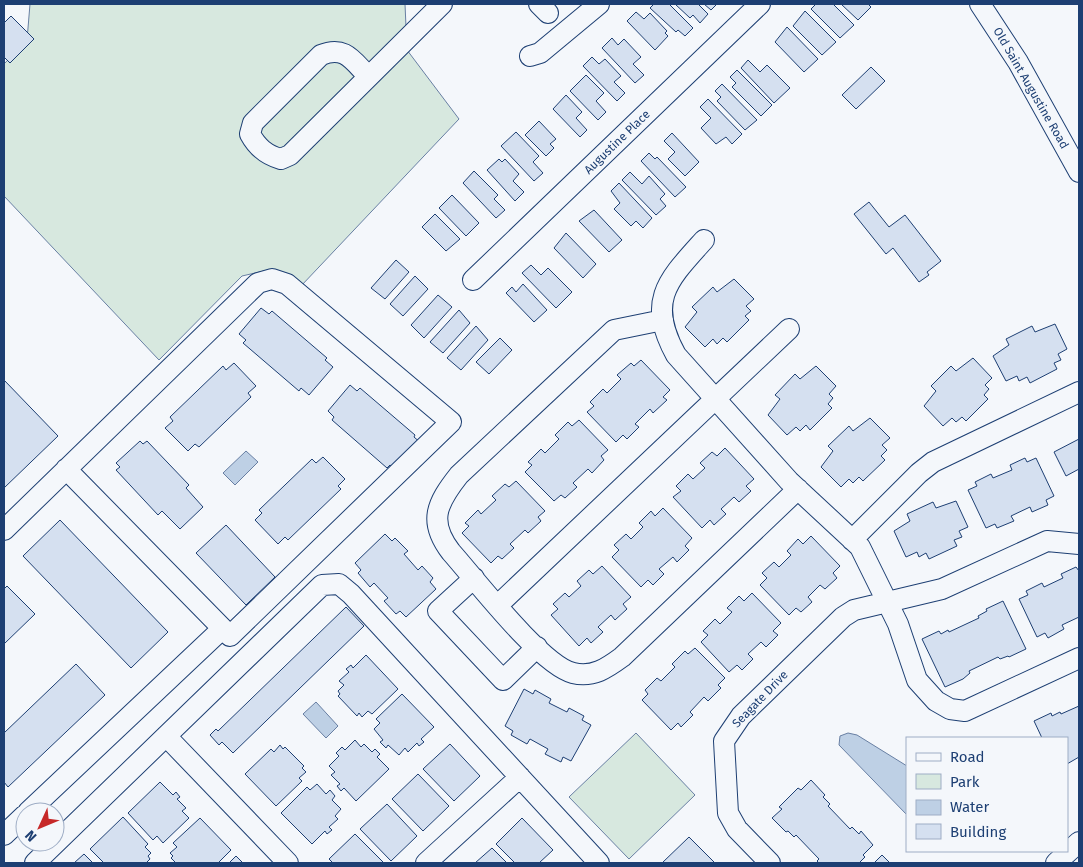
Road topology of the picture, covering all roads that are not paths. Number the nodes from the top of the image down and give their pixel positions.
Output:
1 (442, 4) edge
2 (600, 4) edge
3 (760, 4) edge
4 (980, 4) edge
5 (530, 56) dead end
6 (368, 76) junction
7 (1079, 172) edge
8 (704, 240) dead end
9 (474, 280) dead end
10 (663, 320) junction
11 (789, 329) dead end
12 (1079, 392) edge
13 (715, 399) junction
14 (66, 469) junction
15 (798, 489) junction
16 (4, 530) edge
17 (852, 540) junction
18 (1079, 544) edge
19 (474, 578) junction
20 (888, 603) junction
21 (498, 605) junction
22 (222, 629) junction
23 (537, 647) junction
24 (1079, 658) edge
25 (166, 736) junction
26 (520, 777) junction
27 (39, 802) edge
28 (15, 825) edge
29 (4, 835) edge
30 (1079, 843) edge
31 (35, 863) edge
32 (288, 863) edge
33 (426, 863) edge
34 (599, 863) edge
35 (770, 863) edge
36 (1056, 863) edge

1 - 6 street
2 - 5 street
3 - 9 street, Augustine Place
4 - 7 street, Old Saint Augustine Road
6 - 6 street
8 - 10 street
10 - 13 street
10 - 19 street
11 - 13 street
12 - 17 street
13 - 15 street
13 - 21 street
14 - 16 street
14 - 22 street
14 - 22 street
15 - 17 street
15 - 23 street
17 - 20 street
18 - 20 street, Seagate Drive
19 - 21 street
19 - 23 street
20 - 24 street
20 - 35 street, Seagate Drive
21 - 23 street
22 - 27 street
25 - 26 street
25 - 31 street
25 - 32 street
26 - 33 street
26 - 34 street
28 - 29 street
30 - 36 street

